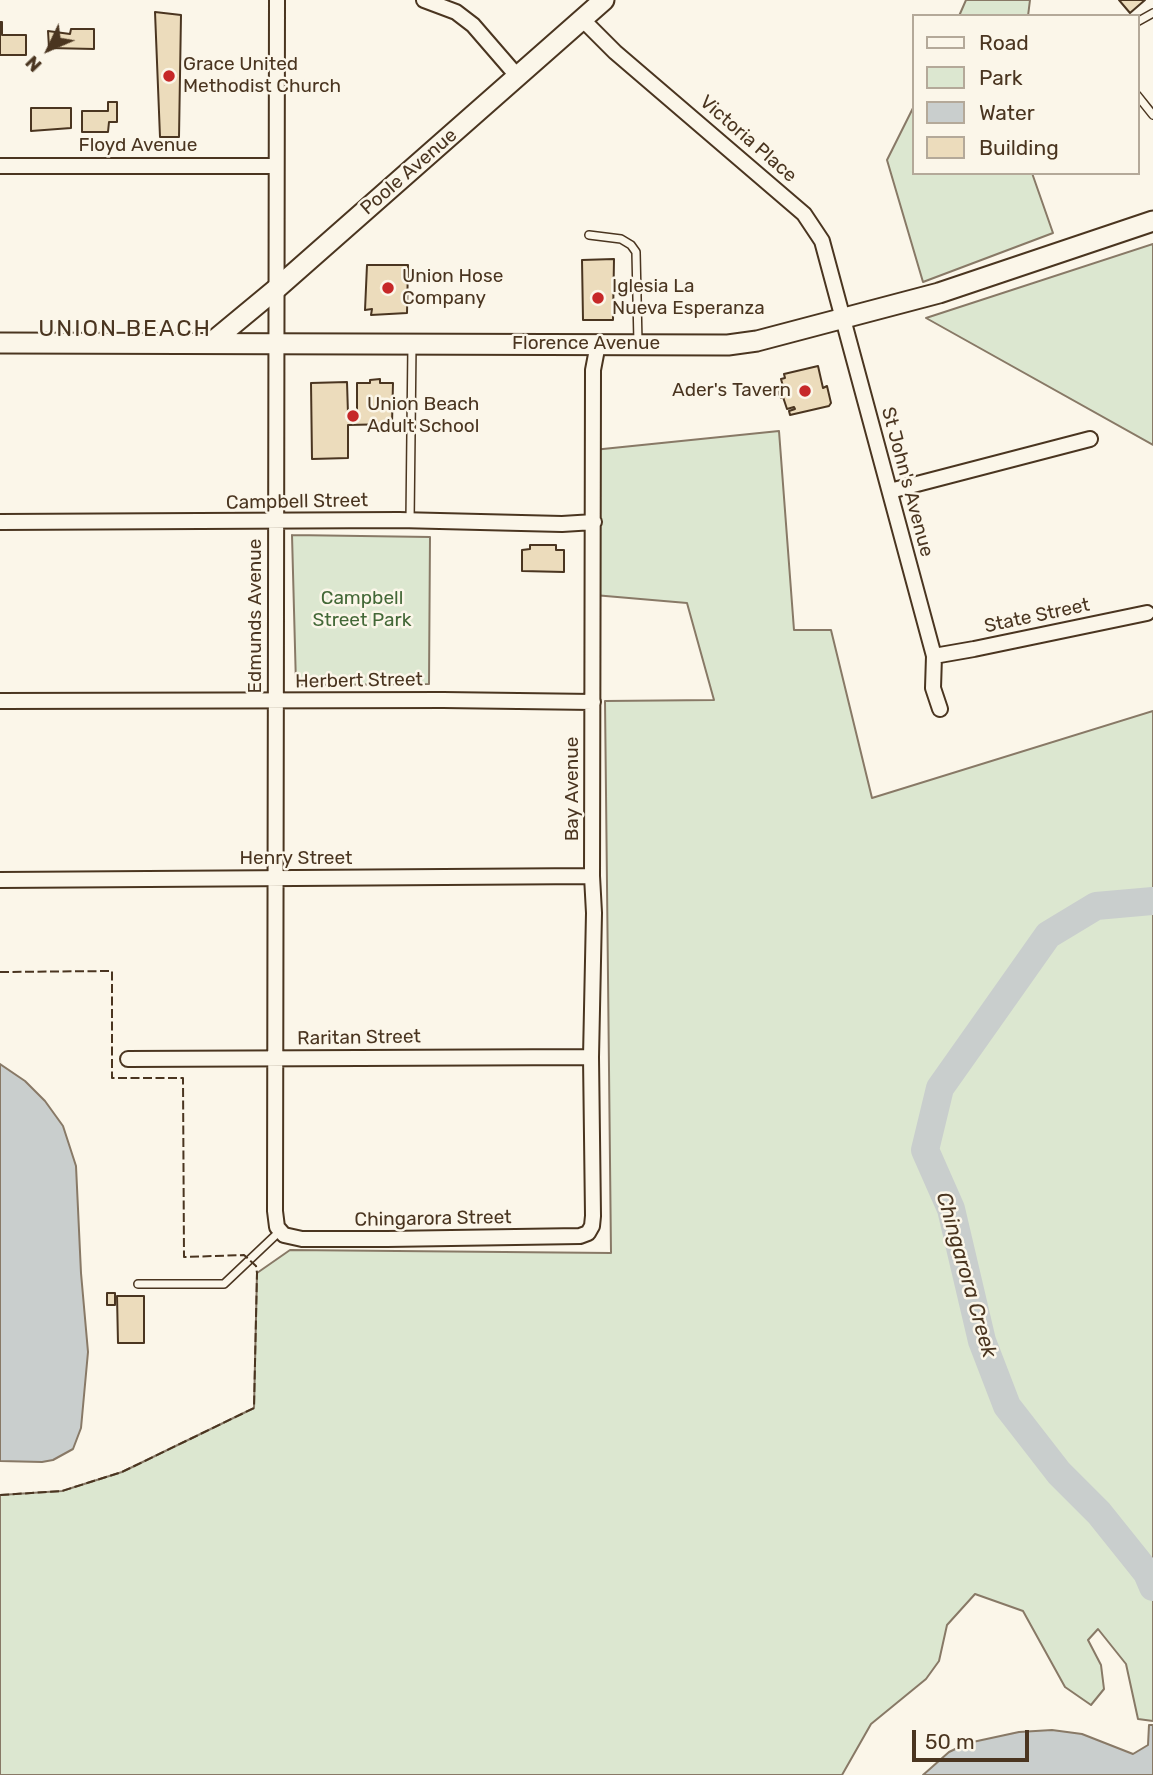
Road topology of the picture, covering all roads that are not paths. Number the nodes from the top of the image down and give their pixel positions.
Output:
1 (277, 0) edge
2 (424, 0) edge
3 (604, 0) edge
4 (582, 19) junction
5 (518, 77) junction
6 (1139, 98) edge
7 (1153, 115) edge
8 (0, 166) edge
9 (276, 166) junction
10 (1153, 221) edge
11 (589, 235) dead end
12 (276, 289) junction
13 (844, 319) junction
14 (212, 342) junction
15 (0, 343) edge
16 (276, 343) junction
17 (412, 343) junction
18 (598, 344) junction
19 (638, 344) junction
20 (1090, 439) dead end
21 (890, 491) junction
22 (276, 521) junction
23 (411, 521) junction
24 (0, 522) edge
25 (594, 522) junction
26 (1147, 613) dead end
27 (934, 656) junction
28 (0, 701) edge
29 (275, 702) junction
30 (593, 702) junction
31 (940, 709) dead end
32 (592, 876) junction
33 (276, 878) junction
34 (0, 880) edge
35 (591, 1057) junction
36 (275, 1058) junction
37 (128, 1059) dead end
38 (280, 1231) junction
39 (588, 1233) joint
40 (138, 1284) dead end

1 - 9 street, Edmunds Avenue
2 - 5 street
3 - 4 street, Poole Avenue
4 - 5 street, Poole Avenue
4 - 13 street, Victoria Place
5 - 12 street, Poole Avenue
6 - 7 lane
8 - 9 street, Floyd Avenue
9 - 12 street, Edmunds Avenue
10 - 13 street, Florence Avenue
11 - 19 lane
12 - 14 street, Poole Avenue
12 - 16 street, Edmunds Avenue
13 - 19 street, Florence Avenue
13 - 21 street, St John's Avenue
14 - 15 street, Florence Avenue
14 - 16 street, Florence Avenue
16 - 17 street, Florence Avenue
16 - 22 street, Edmunds Avenue
17 - 18 street, Florence Avenue
17 - 23 lane
18 - 19 street, Florence Avenue
18 - 25 street, Bay Avenue
20 - 21 street
21 - 27 street, St John's Avenue
22 - 23 street, Campbell Street
22 - 24 street, Campbell Street
22 - 29 street, Edmunds Avenue
23 - 25 street, Campbell Street
25 - 30 street, Bay Avenue
26 - 27 street, State Street
27 - 31 street, St John's Avenue
28 - 29 street, Herbert Street
29 - 30 street, Herbert Street
29 - 33 street, Edmunds Avenue
30 - 32 street, Bay Avenue
32 - 33 street, Henry Street
32 - 35 street, Bay Avenue
33 - 34 street, Henry Street
33 - 36 street, Edmunds Avenue
35 - 36 street, Raritan Street
35 - 39 street, Bay Avenue
36 - 37 street, Raritan Street
36 - 38 street, Edmunds Avenue
38 - 39 street, Chingarora Street
38 - 40 lane

